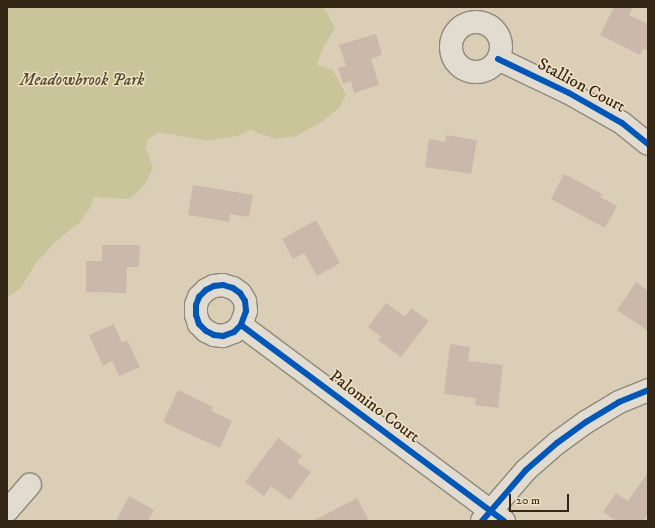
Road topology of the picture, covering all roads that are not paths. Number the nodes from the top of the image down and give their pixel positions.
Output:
1 (498, 59) dead end
2 (648, 144) edge
3 (241, 325) dead end
4 (648, 390) edge
5 (30, 485) dead end
6 (7, 511) edge
7 (492, 518) edge

1 - 2 street, Stallion Court
3 - 7 street, Palomino Court
4 - 7 street
5 - 6 street

